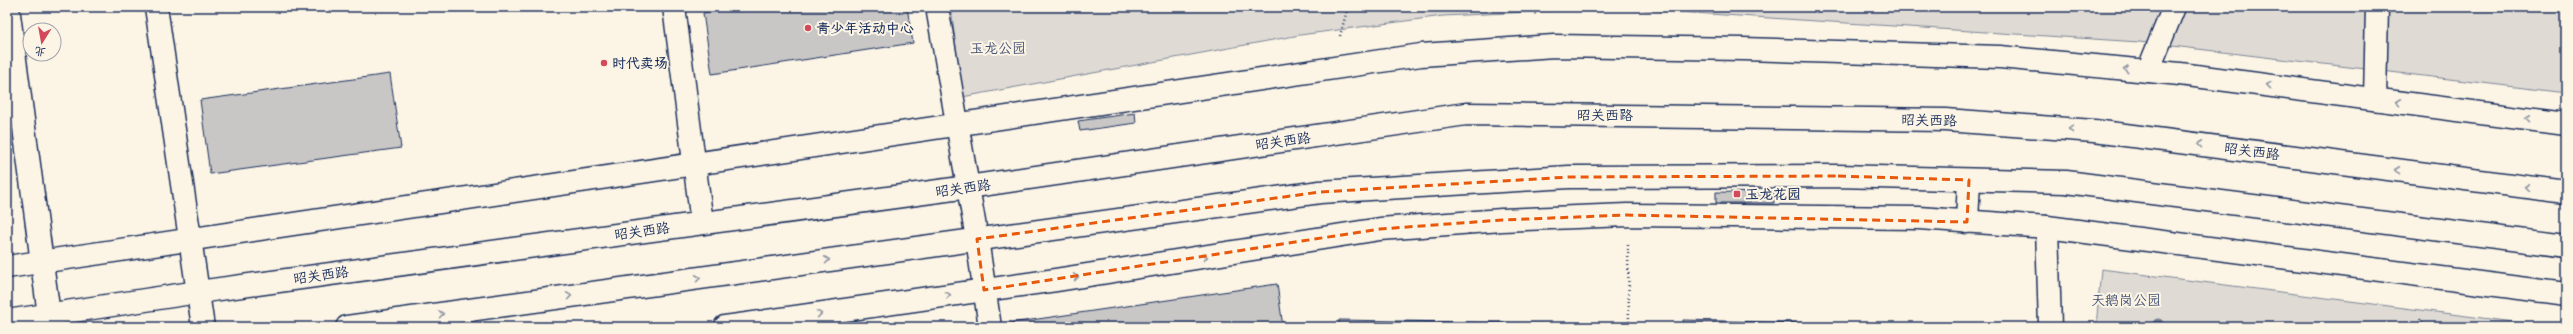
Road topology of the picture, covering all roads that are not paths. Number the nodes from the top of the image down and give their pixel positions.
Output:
1 (8, 7) edge
2 (156, 7) edge
3 (674, 7) edge
4 (936, 7) edge
5 (2174, 7) edge
6 (2377, 7) edge
7 (2148, 71) junction
8 (2375, 99) junction
9 (2566, 124) edge
10 (958, 125) junction
11 (695, 164) junction
12 (1969, 180) junction
13 (968, 187) junction
14 (2566, 192) edge
15 (1967, 222) junction
16 (702, 223) junction
17 (2048, 227) junction
18 (977, 239) junction
19 (190, 240) junction
20 (2566, 246) edge
21 (42, 262) junction
22 (7, 267) edge
23 (984, 290) junction
24 (198, 292) junction
25 (2566, 294) edge
26 (49, 315) junction
27 (7, 321) edge
28 (203, 327) edge
29 (346, 327) edge
30 (725, 327) edge
31 (990, 327) edge
32 (2050, 327) edge

1 - 21 street
2 - 19 street
3 - 11 street
4 - 10 street
5 - 7 street
6 - 8 street
8 -> 7 street
7 -> 10 street
9 -> 8 street
10 - 11 street
10 - 13 street
11 - 16 street
11 - 19 street
12 - 15 street
12 - 18 street
12 - 20 street
14 -> 13 street, 昭关西路
13 - 16 street, 昭关西路
13 - 18 street
15 - 17 street
23 -> 15 street
16 - 24 street, 昭关西路
17 - 25 street
17 - 32 street
18 - 23 street
29 -> 18 street
19 - 21 street
19 - 24 street
21 - 22 street
21 - 26 street
30 -> 23 street
23 - 31 street
24 - 26 street, 昭关西路
24 - 28 street
26 - 27 street, 昭关西路

